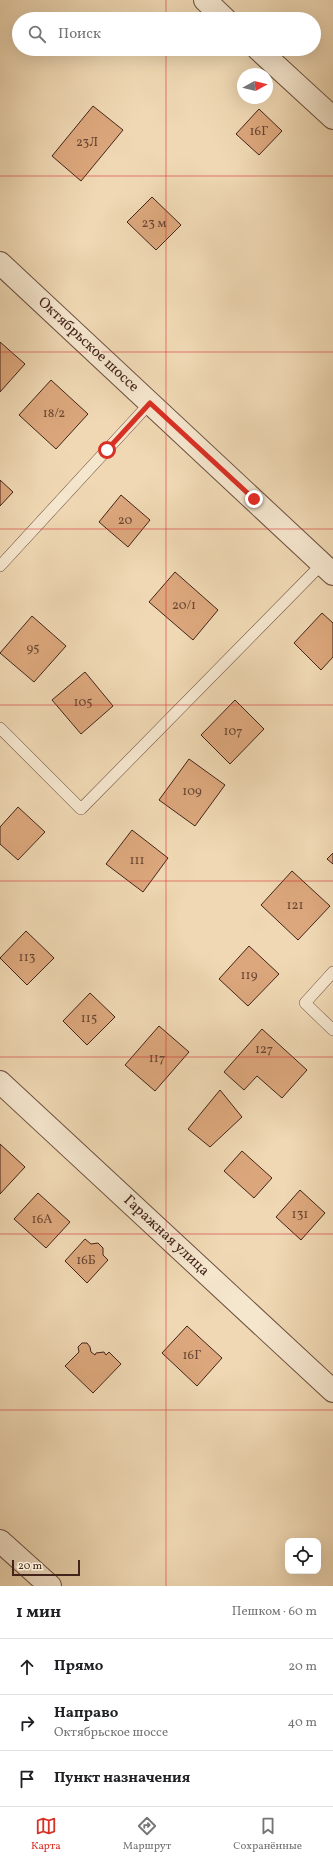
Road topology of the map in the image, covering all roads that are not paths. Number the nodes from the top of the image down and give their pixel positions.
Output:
1 (205, 0) edge
2 (218, 12) edge
3 (266, 56) edge
4 (333, 118) edge
5 (0, 264) edge
6 (150, 403) junction
7 (0, 566) edge
8 (328, 569) edge
9 (0, 728) edge
10 (333, 972) edge
11 (333, 1030) edge
12 (0, 1082) edge
13 (333, 1391) edge
14 (0, 1541) edge
15 (50, 1586) edge

1 - 2 street
3 - 4 street
5 - 6 street, Октябрьское шоссе
6 - 7 lane
6 - 8 street, Октябрьское шоссе
8 - 9 lane
10 - 11 lane
12 - 13 street, Гаражная улица
14 - 15 street

